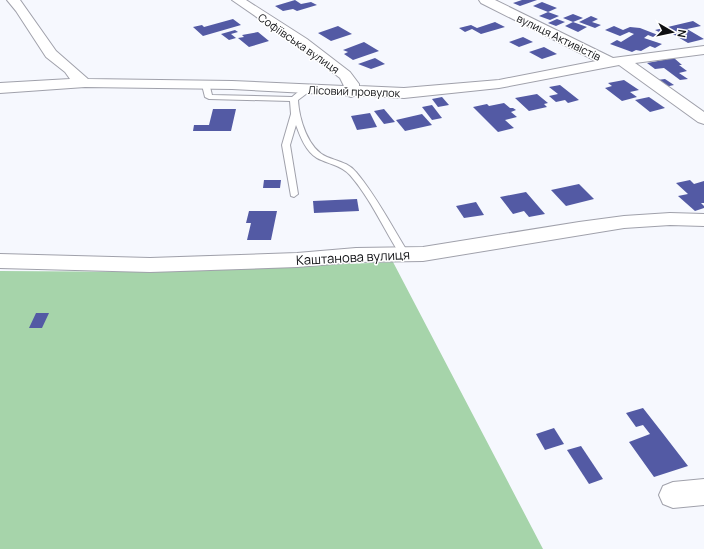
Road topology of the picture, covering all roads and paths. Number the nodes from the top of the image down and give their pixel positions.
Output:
1 (13, 0) edge
2 (238, 0) edge
3 (485, 0) edge
4 (704, 50) edge
5 (617, 61) junction
6 (85, 83) junction
7 (206, 85) junction
8 (0, 88) edge
9 (307, 89) junction
10 (352, 92) junction
11 (294, 99) junction
12 (294, 114) junction
13 (704, 119) edge
14 (294, 194) dead end
15 (704, 220) edge
16 (404, 254) junction
17 (0, 261) edge
18 (704, 492) edge
19 (673, 495) dead end

1 - 6 street
2 - 10 street, Софіївська вулиця
3 - 5 street, вулиця Активістів
4 - 5 street, Лісовий провулок
5 - 10 street, Лісовий провулок
5 - 13 street, вулиця Активістів
6 - 7 street, Лісовий провулок
6 - 8 street, Лісовий провулок
7 - 9 street, Лісовий провулок
7 - 11 lane
9 - 10 street, Лісовий провулок
9 - 11 lane
11 - 12 lane
12 - 14 lane
12 - 16 lane
15 - 16 street, Каштанова вулиця
16 - 17 street, Каштанова вулиця
18 - 19 street

